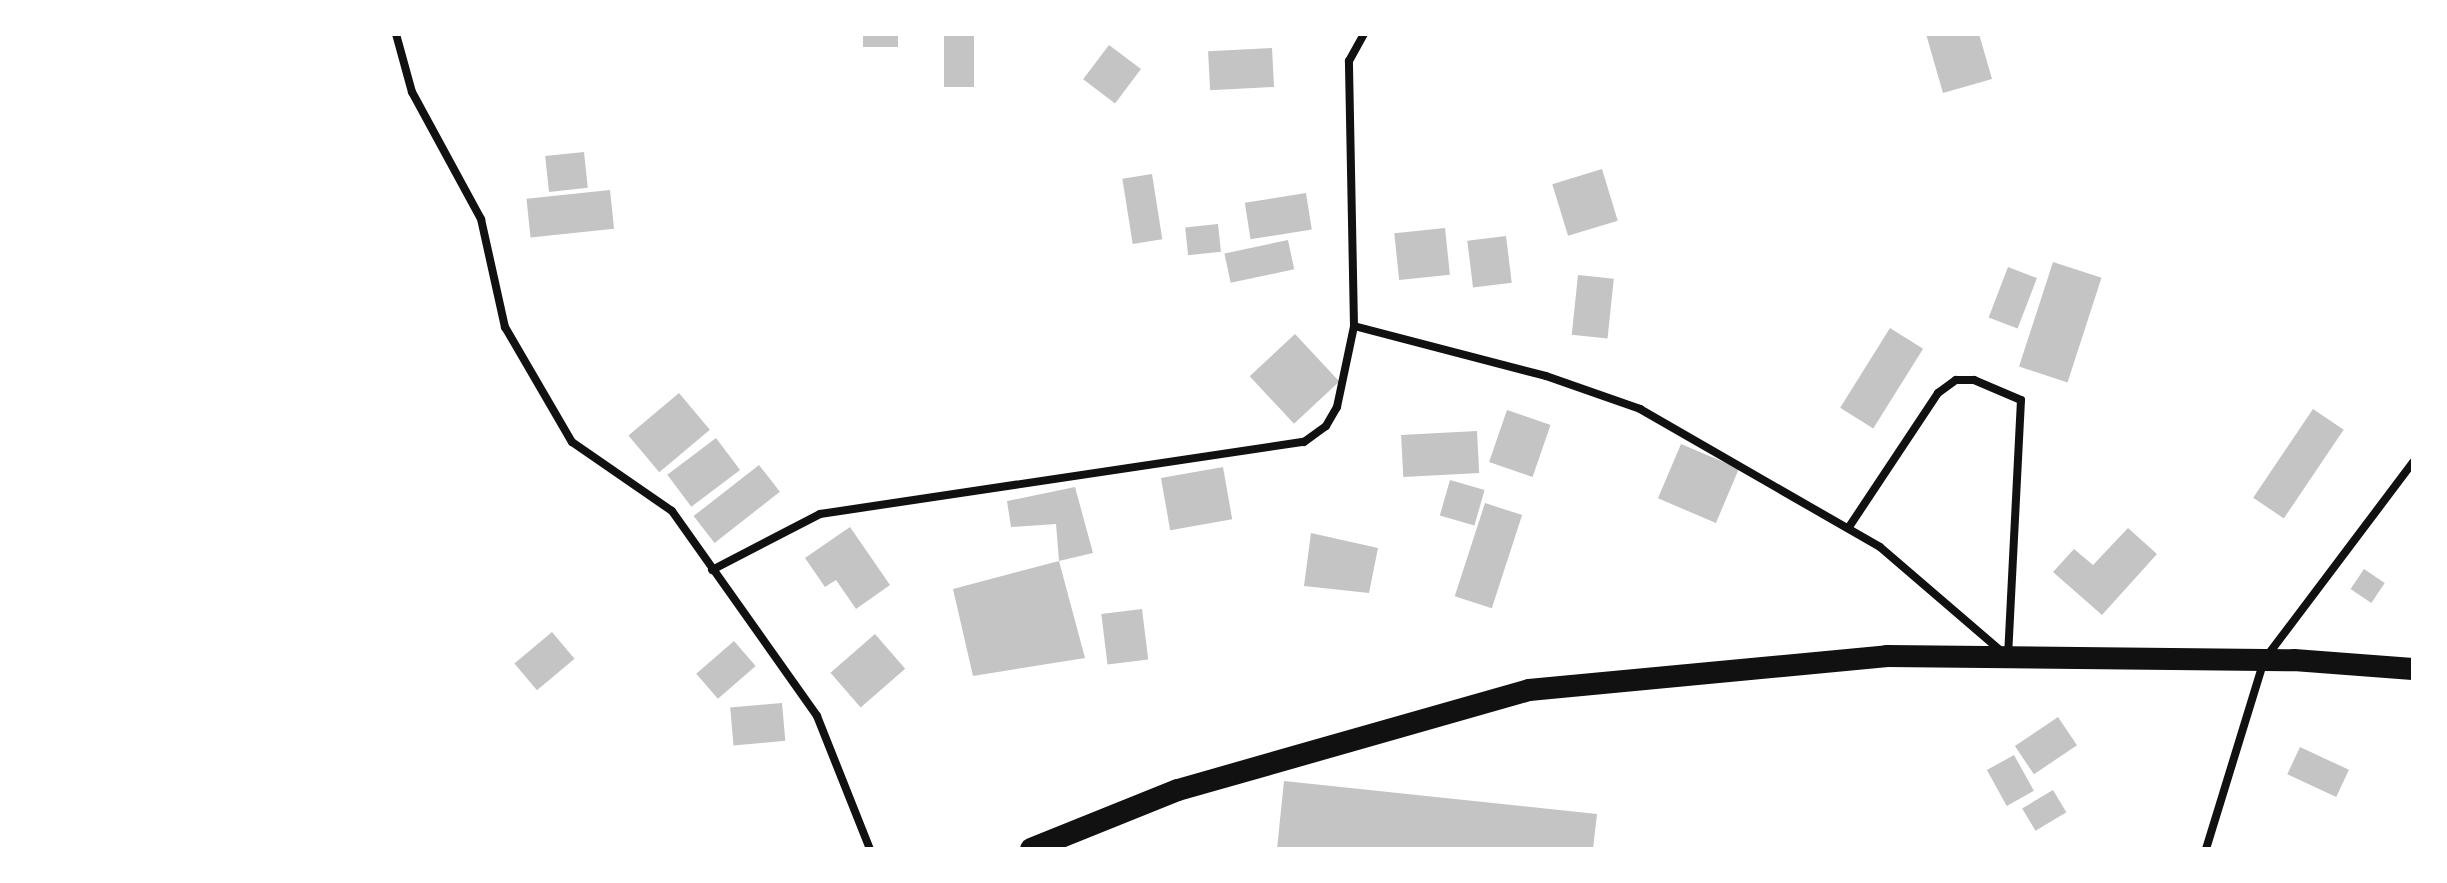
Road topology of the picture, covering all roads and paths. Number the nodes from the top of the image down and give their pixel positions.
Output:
1 (396, 34) edge
2 (1363, 34) edge
3 (1354, 326) junction
4 (2413, 462) edge
5 (1849, 527) junction
6 (712, 570) junction
7 (2008, 657) junction
8 (2264, 660) junction
9 (2413, 669) edge
10 (870, 849) edge
11 (1031, 849) edge
12 (2206, 849) edge

1 - 6 street
2 - 3 street
3 - 5 street
3 - 6 street
4 - 8 street
5 - 7 street
5 - 7 street
6 - 10 street
7 - 8 highway
7 - 11 highway
8 - 9 highway
8 - 12 street

